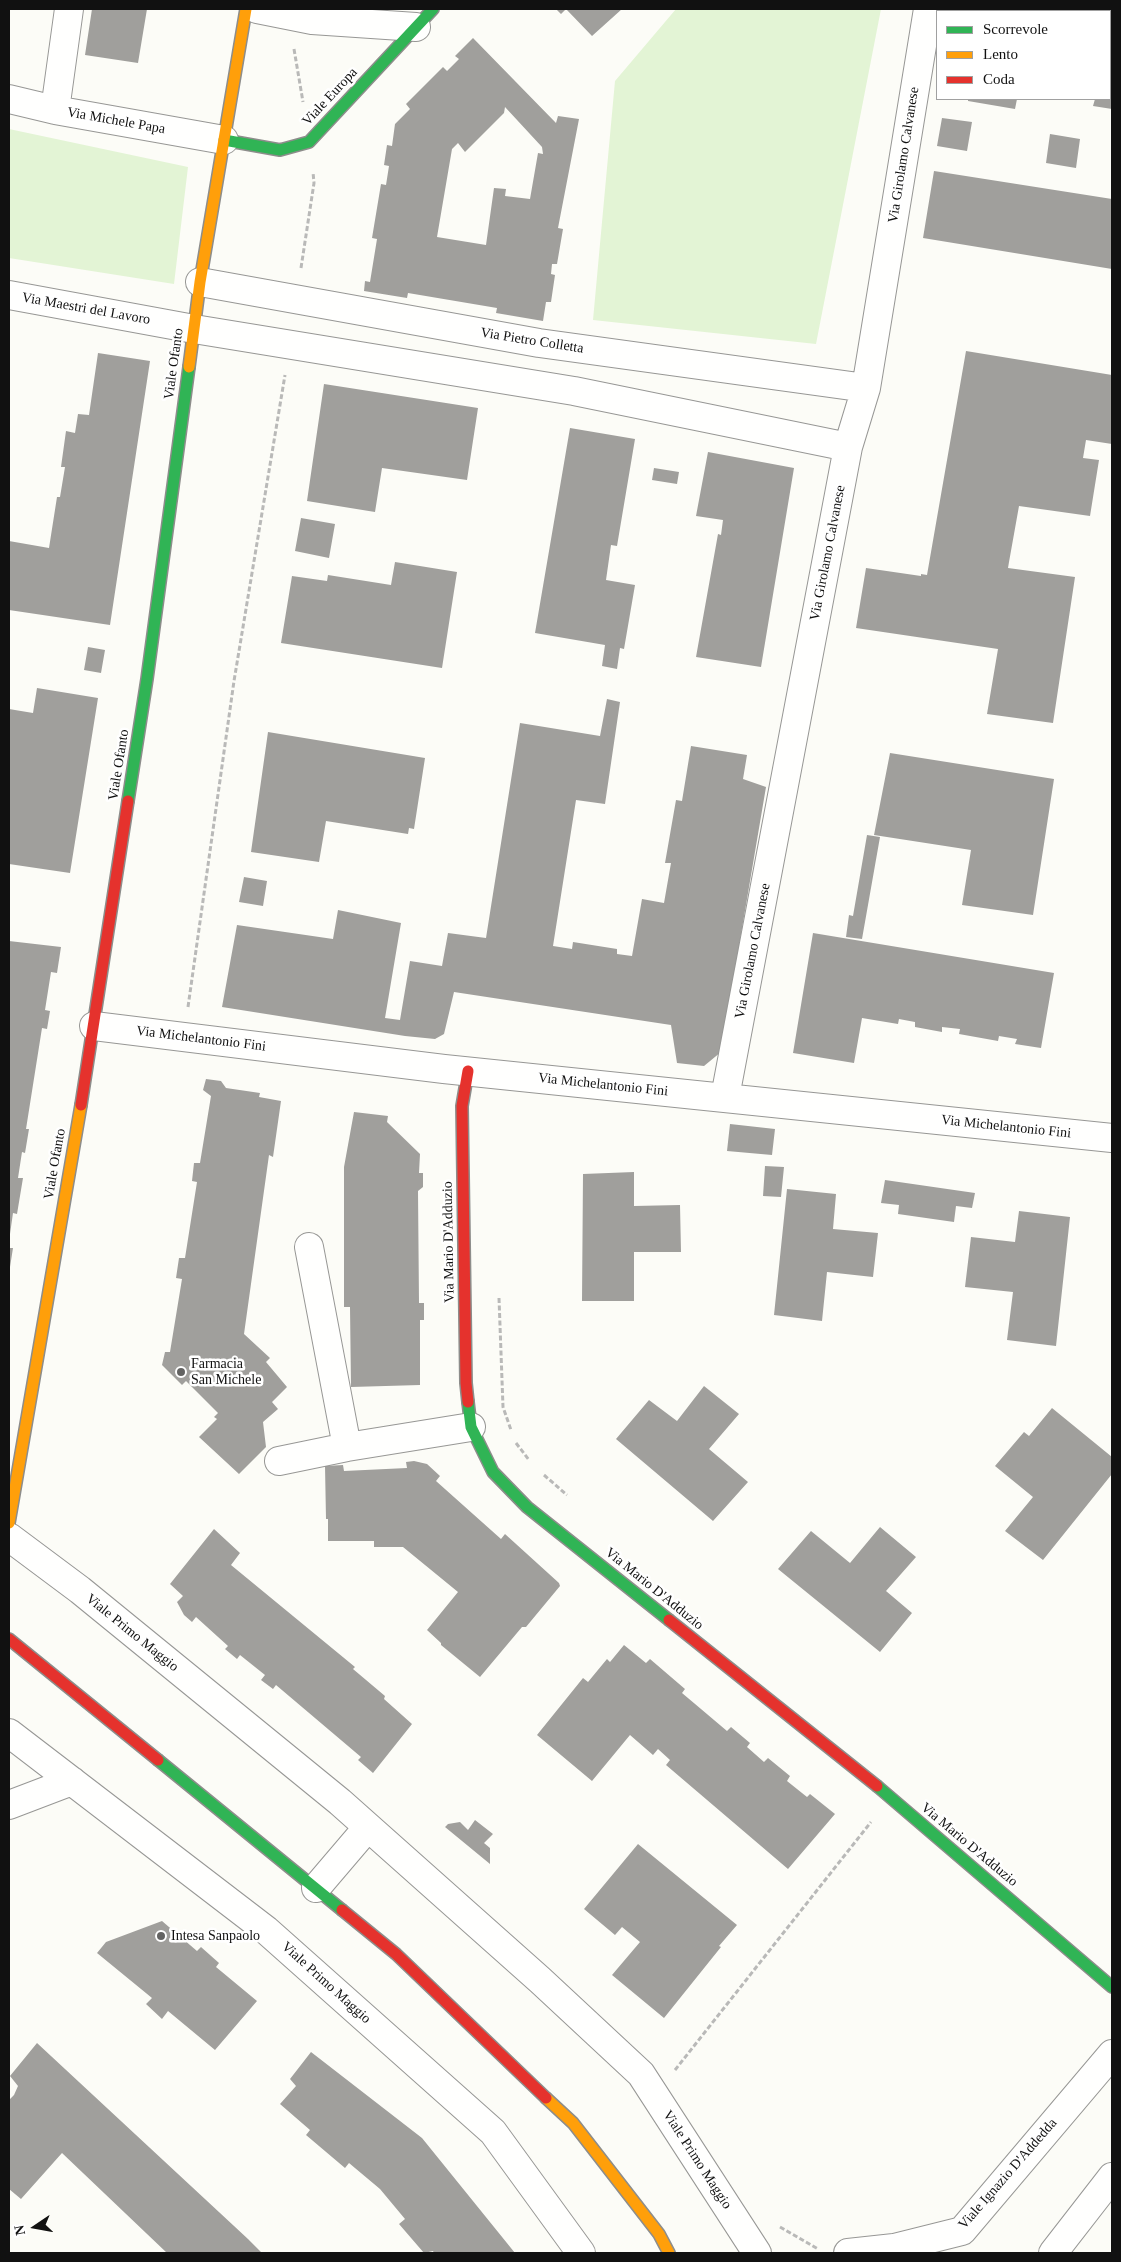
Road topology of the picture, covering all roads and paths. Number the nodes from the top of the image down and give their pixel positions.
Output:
1 (70, 9) edge
2 (246, 9) edge
3 (257, 9) edge
4 (928, 9) edge
5 (289, 14) junction
6 (424, 18) edge
7 (9, 99) edge
8 (55, 110) junction
9 (224, 140) junction
10 (309, 142) junction
11 (200, 282) junction
12 (9, 295) edge
13 (194, 329) junction
14 (866, 388) junction
15 (848, 447) junction
16 (94, 1026) junction
17 (468, 1071) junction
18 (726, 1097) junction
19 (1112, 1138) edge
20 (309, 1247) dead end
21 (471, 1427) junction
22 (346, 1447) junction
23 (279, 1462) dead end
24 (9, 1523) edge
25 (9, 1537) edge
26 (9, 1639) edge
27 (9, 1733) edge
28 (72, 1781) junction
29 (9, 1804) edge
30 (368, 1827) junction
31 (316, 1888) junction
32 (1112, 1987) edge
33 (1112, 2054) edge
34 (1112, 2177) edge
35 (581, 2253) edge
36 (669, 2253) edge
37 (757, 2253) edge
38 (848, 2253) edge
39 (1053, 2253) edge

1 - 8 street
2 - 9 street, Viale Ofanto
3 - 5 street
4 - 14 street, Via Girolamo Calvanese
5 - 6 street
5 - 10 path
6 - 10 street, Viale Europa
7 - 8 street, Via Michele Papa
8 - 9 street, Via Michele Papa
9 - 10 street, Viale Europa
9 - 11 street, Viale Ofanto
11 - 13 street, Viale Ofanto
11 - 14 street, Via Pietro Colletta
12 - 13 street, Via Maestri del Lavoro
13 - 15 street
13 - 16 street, Viale Ofanto
14 - 15 street, Via Girolamo Calvanese
15 - 18 street, Via Girolamo Calvanese
16 - 17 street, Via Michelantonio Fini
16 - 24 street, Viale Ofanto
17 - 18 street, Via Michelantonio Fini
17 - 21 street, Via Mario D'Adduzio
18 - 19 street, Via Michelantonio Fini
20 - 22 street
21 - 22 street
21 - 32 street, Via Mario D'Adduzio
22 - 23 street
25 - 30 street, Viale Primo Maggio
26 - 31 street
27 - 28 street, Viale Primo Maggio
28 - 29 street
28 - 35 street, Viale Primo Maggio
30 - 31 street
30 - 37 street, Viale Primo Maggio
31 - 36 street
33 - 38 street, Viale Ignazio D'Addedda
34 - 39 street

